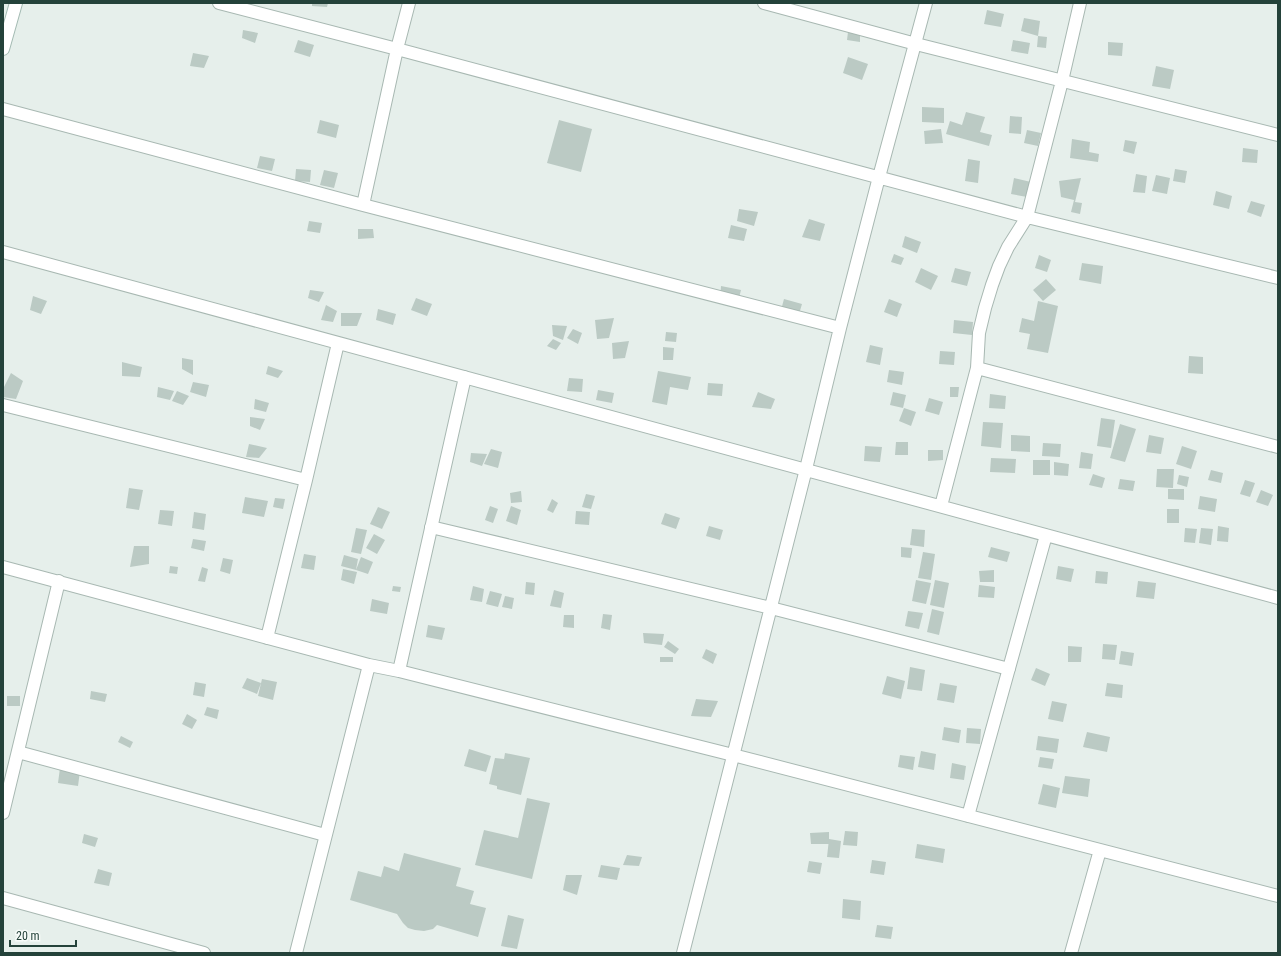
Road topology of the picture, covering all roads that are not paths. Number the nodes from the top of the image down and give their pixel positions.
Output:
1 (16, 3) edge
2 (219, 3) edge
3 (409, 3) edge
4 (764, 3) edge
5 (926, 3) edge
6 (1080, 3) edge
7 (916, 44) junction
8 (3, 49) edge
9 (397, 49) junction
10 (1062, 81) junction
11 (3, 109) edge
12 (1278, 135) edge
13 (879, 177) junction
14 (363, 205) junction
15 (1027, 217) junction
16 (3, 252) edge
17 (1278, 278) edge
18 (840, 328) junction
19 (338, 343) junction
20 (977, 368) junction
21 (465, 377) junction
22 (3, 405) edge
23 (1278, 447) edge
24 (806, 469) junction
25 (306, 480) junction
26 (941, 506) junction
27 (431, 527) junction
28 (1046, 534) junction
29 (3, 567) edge
30 (59, 581) junction
31 (1278, 598) edge
32 (771, 608) junction
33 (267, 638) junction
34 (369, 665) junction
35 (1009, 669) junction
36 (399, 671) junction
37 (18, 752) junction
38 (733, 755) junction
39 (3, 813) edge
40 (968, 816) junction
41 (325, 835) junction
42 (1100, 850) junction
43 (1278, 896) edge
44 (3, 898) edge
45 (204, 953) edge
46 (296, 953) edge
47 (683, 953) edge
48 (1071, 953) edge

1 - 8 street
2 - 9 street
3 - 9 street
4 - 7 street
5 - 7 street
6 - 10 street
7 - 10 street
7 - 13 street
9 - 13 street
9 - 14 street
10 - 12 street
10 - 15 street
11 - 14 street
13 - 15 street
13 - 18 street
14 - 18 street
15 - 17 street
15 - 20 street
16 - 19 street
18 - 24 street
19 - 21 street
19 - 25 street
20 - 23 street
20 - 26 street
21 - 24 street
21 - 27 street
22 - 25 street
24 - 26 street
24 - 32 street
25 - 33 street
26 - 28 street
27 - 32 street
27 - 36 street
28 - 31 street
28 - 35 street
29 - 30 street
30 - 33 street
30 - 37 street
32 - 35 street
32 - 38 street
33 - 34 street
34 - 36 street
34 - 41 street
35 - 40 street
36 - 38 street
37 - 39 street
37 - 41 street
38 - 40 street
38 - 47 street
40 - 42 street
41 - 46 street
42 - 43 street
42 - 48 street
44 - 45 street

